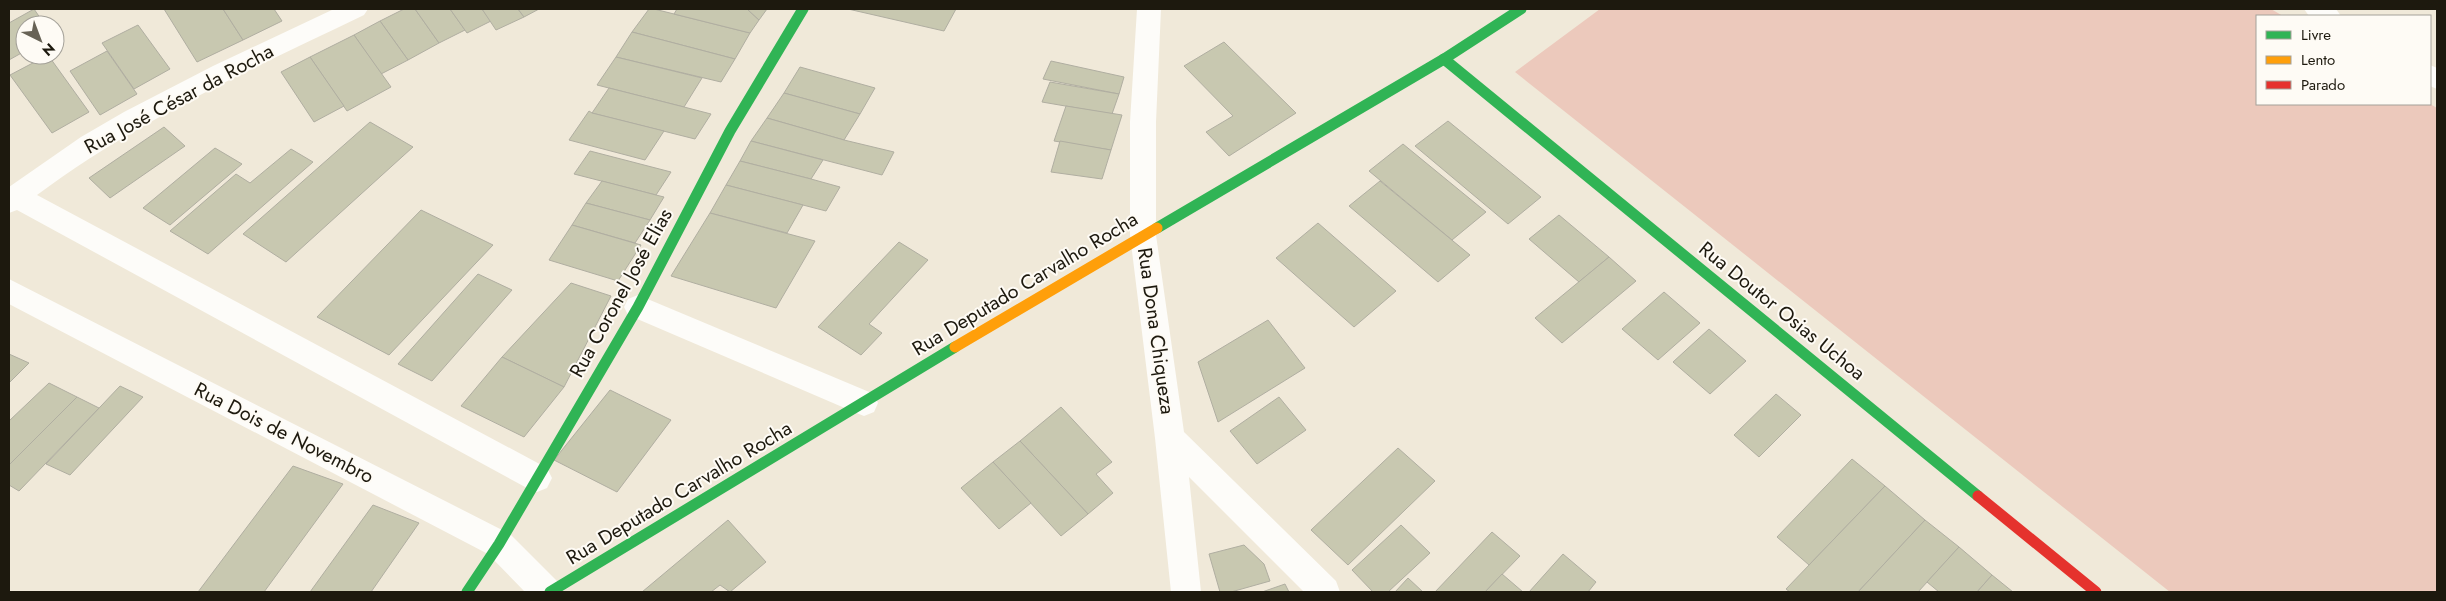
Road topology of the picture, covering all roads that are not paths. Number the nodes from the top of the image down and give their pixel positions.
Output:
1 (356, 9) edge
2 (803, 9) edge
3 (1148, 9) edge
4 (1521, 9) edge
5 (2316, 9) edge
6 (2327, 15) edge
7 (1444, 59) junction
8 (12, 199) edge
9 (1143, 235) junction
10 (9, 291) edge
11 (638, 307) junction
12 (864, 402) junction
13 (1170, 438) junction
14 (538, 478) junction
15 (499, 544) junction
16 (467, 592) edge
17 (546, 592) edge
18 (550, 592) edge
19 (1186, 592) edge
20 (1326, 592) edge
21 (2096, 592) edge

1 - 8 street, Rua José César da Rocha
2 - 11 street, Rua Coronel José Elias
3 - 9 street, Rua Dona Chiqueza
4 - 7 street, Rua Deputado Carvalho Rocha
5 - 6 street
7 - 9 street, Rua Deputado Carvalho Rocha
7 - 21 street, Rua Doutor Osias Uchoa
8 - 14 street
9 - 12 street, Rua Deputado Carvalho Rocha
9 - 13 street, Rua Dona Chiqueza
10 - 15 street, Rua Dois de Novembro
11 - 12 street
11 - 14 street, Rua Coronel José Elias
12 - 18 street, Rua Deputado Carvalho Rocha
13 - 19 street, Rua Dona Chiqueza
13 - 20 street
14 - 15 street, Rua Coronel José Elias
15 - 16 street, Rua Coronel José Elias
15 - 17 street, Rua Dois de Novembro

